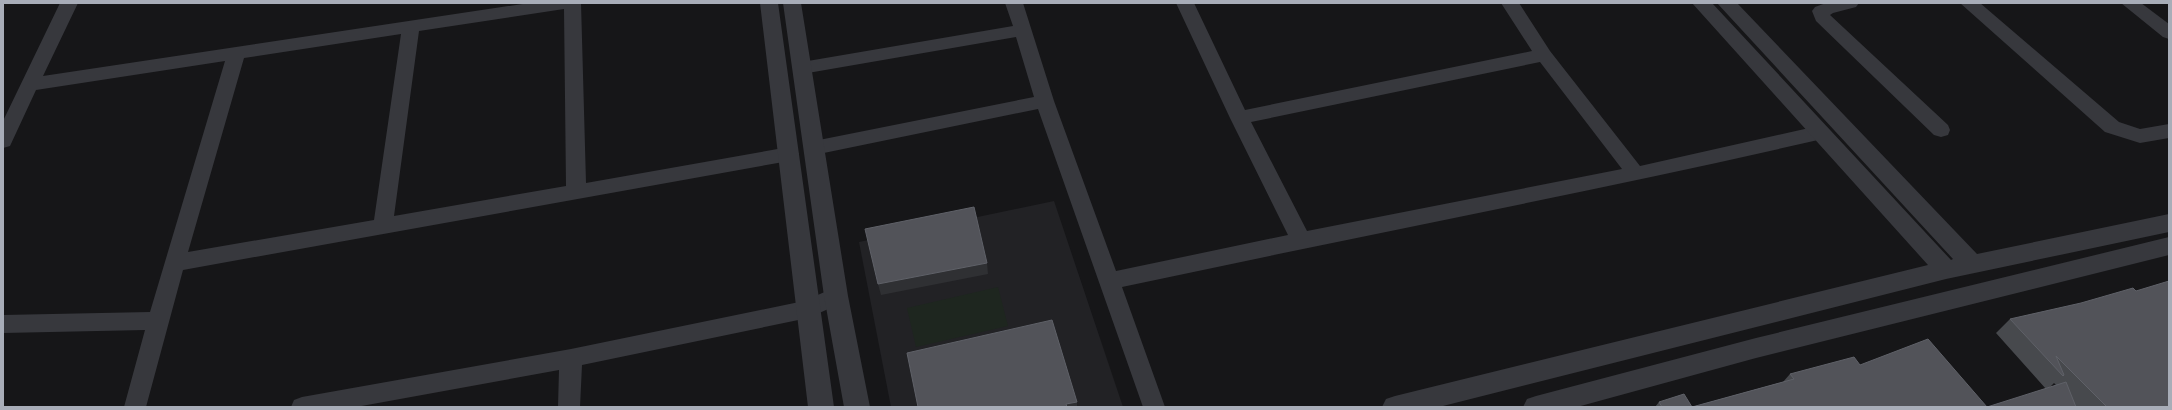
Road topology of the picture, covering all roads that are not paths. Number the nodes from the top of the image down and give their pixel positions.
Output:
1 (69, 3) edge
2 (566, 3) edge
3 (572, 3) edge
4 (769, 3) edge
5 (792, 3) edge
6 (1014, 3) edge
7 (1185, 3) edge
8 (1510, 3) edge
9 (1701, 3) edge
10 (1726, 3) edge
11 (1850, 3) edge
12 (1969, 3) edge
13 (2130, 3) edge
14 (411, 27) junction
15 (1023, 30) junction
16 (2169, 33) edge
17 (236, 54) junction
18 (1544, 55) junction
19 (802, 68) junction
20 (29, 85) junction
21 (1045, 101) junction
22 (1239, 118) junction
23 (1941, 130) dead end
24 (2169, 131) edge
25 (1818, 133) junction
26 (3, 141) edge
27 (814, 148) junction
28 (789, 154) junction
29 (1636, 174) junction
30 (576, 192) junction
31 (2169, 223) edge
32 (383, 226) junction
33 (1302, 240) junction
34 (2169, 246) edge
35 (175, 264) junction
36 (1972, 264) junction
37 (1946, 270) junction
38 (1108, 281) junction
39 (836, 296) junction
40 (808, 309) junction
41 (158, 321) junction
42 (1736, 322) junction
43 (3, 324) edge
44 (1756, 348) junction
45 (571, 358) junction
46 (1599, 399) edge
47 (1552, 405) edge
48 (135, 407) edge
49 (302, 407) edge
50 (569, 407) edge
51 (821, 407) edge
52 (857, 407) edge
53 (1154, 407) edge
54 (1395, 407) edge

1 - 20 street
2 - 14 street
3 - 30 street
4 - 28 street
5 - 19 street
6 - 15 street
7 - 22 street
8 - 18 street
9 - 25 street
10 - 36 street
11 - 23 street
12 - 24 street
13 - 16 street
14 - 17 street
14 - 32 street
15 - 19 street
15 - 21 street
17 - 20 street
17 - 35 street
18 - 22 street
18 - 29 street
19 - 27 street
20 - 26 street
21 - 27 street
21 - 38 street
22 - 33 street
25 - 29 street
25 - 37 street
27 - 39 street
28 - 30 street
28 - 40 street
29 - 33 street
30 - 32 street
31 - 36 street
32 - 35 street
33 - 38 street
34 - 44 street
35 - 41 street
36 - 37 street
37 - 42 street
38 - 53 street
39 - 40 street
39 - 52 street
40 - 45 street
40 - 51 street
41 - 43 street
41 - 48 street
42 - 44 street
42 - 54 street
44 - 46 street
45 - 49 street
45 - 50 street
46 - 47 street

